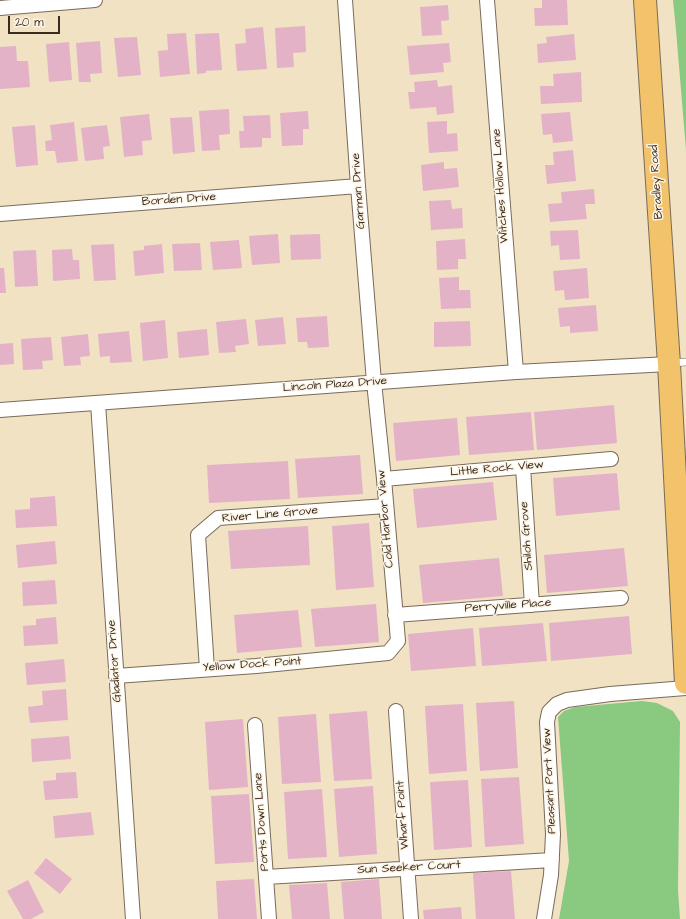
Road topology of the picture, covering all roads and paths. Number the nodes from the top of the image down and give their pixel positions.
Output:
1 (96, 0) edge
2 (345, 0) edge
3 (487, 0) edge
4 (645, 0) edge
5 (0, 8) edge
6 (358, 186) junction
7 (0, 214) edge
8 (678, 363) edge
9 (516, 372) junction
10 (374, 382) junction
11 (98, 403) junction
12 (0, 410) edge
13 (686, 418) edge
14 (611, 459) dead end
15 (523, 467) junction
16 (384, 479) junction
17 (386, 506) junction
18 (621, 598) dead end
19 (532, 604) junction
20 (395, 615) junction
21 (388, 653) joint
22 (207, 669) junction
23 (116, 676) junction
24 (686, 683) edge
25 (686, 688) edge
26 (396, 711) dead end
27 (255, 725) dead end
28 (552, 860) junction
29 (406, 868) junction
30 (266, 877) junction
31 (133, 919) edge
32 (269, 919) edge
33 (411, 919) edge
34 (544, 919) edge

1 - 5 street
2 - 6 street, Garman Drive
3 - 9 street, Witches Hollow Lane
4 - 8 main road, Bradley Road
6 - 7 street, Borden Drive
6 - 10 street, Garman Drive
8 - 9 street, Lincoln Plaza Drive
8 - 13 main road, Bradley Road
8 - 24 main road, Bradley Road
9 - 10 street, Lincoln Plaza Drive
10 - 11 street, Lincoln Plaza Drive
10 - 16 street, Cold Harbor View
11 - 12 street, Lincoln Plaza Drive
11 - 23 street, Gladiator Drive
14 - 15 street, Little Rock View
15 - 16 street, Little Rock View
15 - 19 street, Shiloh Grove
16 - 17 street, Cold Harbor View
17 - 20 street, Cold Harbor View
17 - 22 street, River Line Grove
18 - 19 street, Perryville Place
19 - 20 street, Perryville Place
20 - 21 street, Cold Harbor View
21 - 22 street, Yellow Dock Point
22 - 23 street, Yellow Dock Point
23 - 31 street, Gladiator Drive
25 - 28 street, Pleasant Port View
26 - 29 street, Wharf Point
27 - 30 street, Ports Down Lane
28 - 29 street, Sun Seeker Court
28 - 34 street, Pleasant Port View
29 - 30 street, Sun Seeker Court
29 - 33 street, Wharf Point
30 - 32 street, Ports Down Lane

